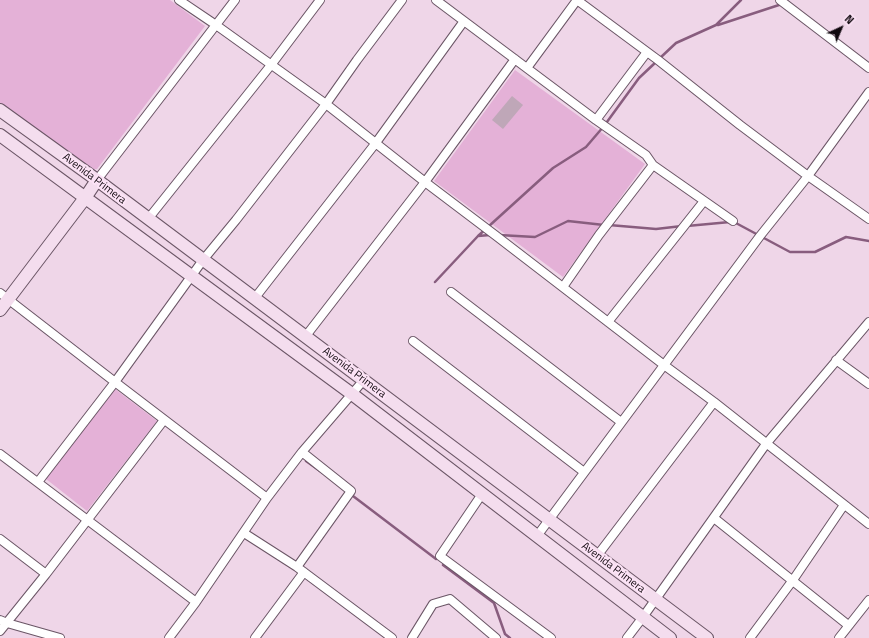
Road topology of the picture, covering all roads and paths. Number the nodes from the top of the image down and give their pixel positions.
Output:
1 (179, 0) edge
2 (235, 0) edge
3 (320, 0) edge
4 (402, 0) edge
5 (436, 0) edge
6 (577, 0) edge
7 (780, 0) edge
8 (464, 21) junction
9 (216, 24) junction
10 (647, 52) junction
11 (515, 59) junction
12 (271, 65) junction
13 (527, 68) junction
14 (869, 68) edge
15 (869, 92) edge
16 (326, 104) junction
17 (0, 110) edge
18 (596, 120) junction
19 (0, 135) edge
20 (375, 144) junction
21 (653, 165) junction
22 (808, 176) junction
23 (97, 180) junction
24 (425, 182) junction
25 (85, 198) junction
26 (704, 201) junction
27 (148, 219) junction
28 (869, 219) edge
29 (733, 221) dead end
30 (203, 260) junction
31 (191, 276) junction
32 (563, 287) junction
33 (452, 292) dead end
34 (4, 296) edge
35 (254, 299) junction
36 (0, 310) edge
37 (608, 322) junction
38 (869, 322) edge
39 (305, 337) junction
40 (413, 341) dead end
41 (836, 360) junction
42 (664, 365) junction
43 (363, 381) junction
44 (115, 382) junction
45 (869, 384) edge
46 (352, 394) junction
47 (714, 402) junction
48 (164, 420) junction
49 (621, 422) junction
50 (766, 444) junction
51 (302, 452) junction
52 (0, 454) edge
53 (584, 472) junction
54 (38, 482) junction
55 (482, 494) junction
56 (267, 498) junction
57 (844, 505) junction
58 (714, 518) junction
59 (87, 520) junction
60 (549, 520) junction
61 (869, 524) edge
62 (244, 533) junction
63 (537, 536) junction
64 (0, 539) edge
65 (597, 556) junction
66 (301, 570) junction
67 (46, 574) junction
68 (794, 580) junction
69 (655, 599) junction
70 (869, 600) edge
71 (196, 602) junction
72 (643, 617) junction
73 (2, 621) edge
74 (848, 625) junction
75 (0, 630) edge
76 (257, 637) edge
77 (60, 638) edge
78 (169, 638) edge
79 (392, 638) edge
80 (412, 638) edge
81 (496, 638) edge
82 (551, 638) edge
83 (627, 638) edge
84 (670, 638) edge
85 (707, 638) edge
86 (750, 638) edge
87 (839, 638) edge

1 - 9 street
2 - 9 street
3 - 12 street
4 - 16 street
5 - 8 street
6 - 10 street
6 - 13 street
7 - 14 street
8 - 11 street
8 - 20 street
9 - 12 street
9 - 23 street
10 - 18 street
10 - 22 street
11 - 13 street
11 - 24 street
12 - 16 street
12 - 27 street
13 - 18 street
15 - 22 street
16 - 20 street
16 - 30 street
17 - 23 main road, Avenida Primera
18 - 21 street
19 - 25 main road, Avenida Primera
20 - 24 street
20 - 35 street
21 - 26 street
21 - 32 street
22 - 28 street
22 - 42 street
23 - 25 main road
23 - 27 main road, Avenida Primera
24 - 32 street
24 - 39 street
25 - 31 main road, Avenida Primera
25 - 34 main road
26 - 29 street
26 - 37 street
27 - 30 main road, Avenida Primera
30 - 31 street
30 - 35 main road, Avenida Primera
31 - 44 street
31 - 46 main road, Avenida Primera
32 - 37 street
33 - 49 street
34 - 36 main road
34 - 44 street
35 - 39 main road, Avenida Primera
37 - 42 street
38 - 41 street
39 - 43 main road, Avenida Primera
40 - 53 street
41 - 45 street
41 - 50 street
42 - 47 street
42 - 49 street
43 - 46 street
43 - 60 main road, Avenida Primera
44 - 48 street
44 - 54 street
46 - 51 street
46 - 55 main road, Avenida Primera
47 - 50 street
47 - 65 street
48 - 56 street
48 - 59 street
49 - 53 street
50 - 57 street
50 - 58 street
51 - 56 street
51 - 66 street
52 - 54 street
53 - 60 street
54 - 59 street
55 - 63 main road, Avenida Primera
55 - 82 street
56 - 62 street
57 - 61 street
57 - 68 street
58 - 68 street
58 - 69 street
59 - 67 street
59 - 71 street
60 - 63 street
60 - 65 main road, Avenida Primera
62 - 66 street
62 - 71 street
63 - 72 main road, Avenida Primera
64 - 67 street
65 - 69 main road, Avenida Primera
66 - 76 street
66 - 79 street
67 - 73 street
68 - 74 street
68 - 86 street
69 - 72 street
69 - 85 main road, Avenida Primera
70 - 74 street
71 - 78 street
72 - 83 street
72 - 84 main road, Avenida Primera
73 - 75 street
73 - 77 street
74 - 87 street
80 - 81 street

